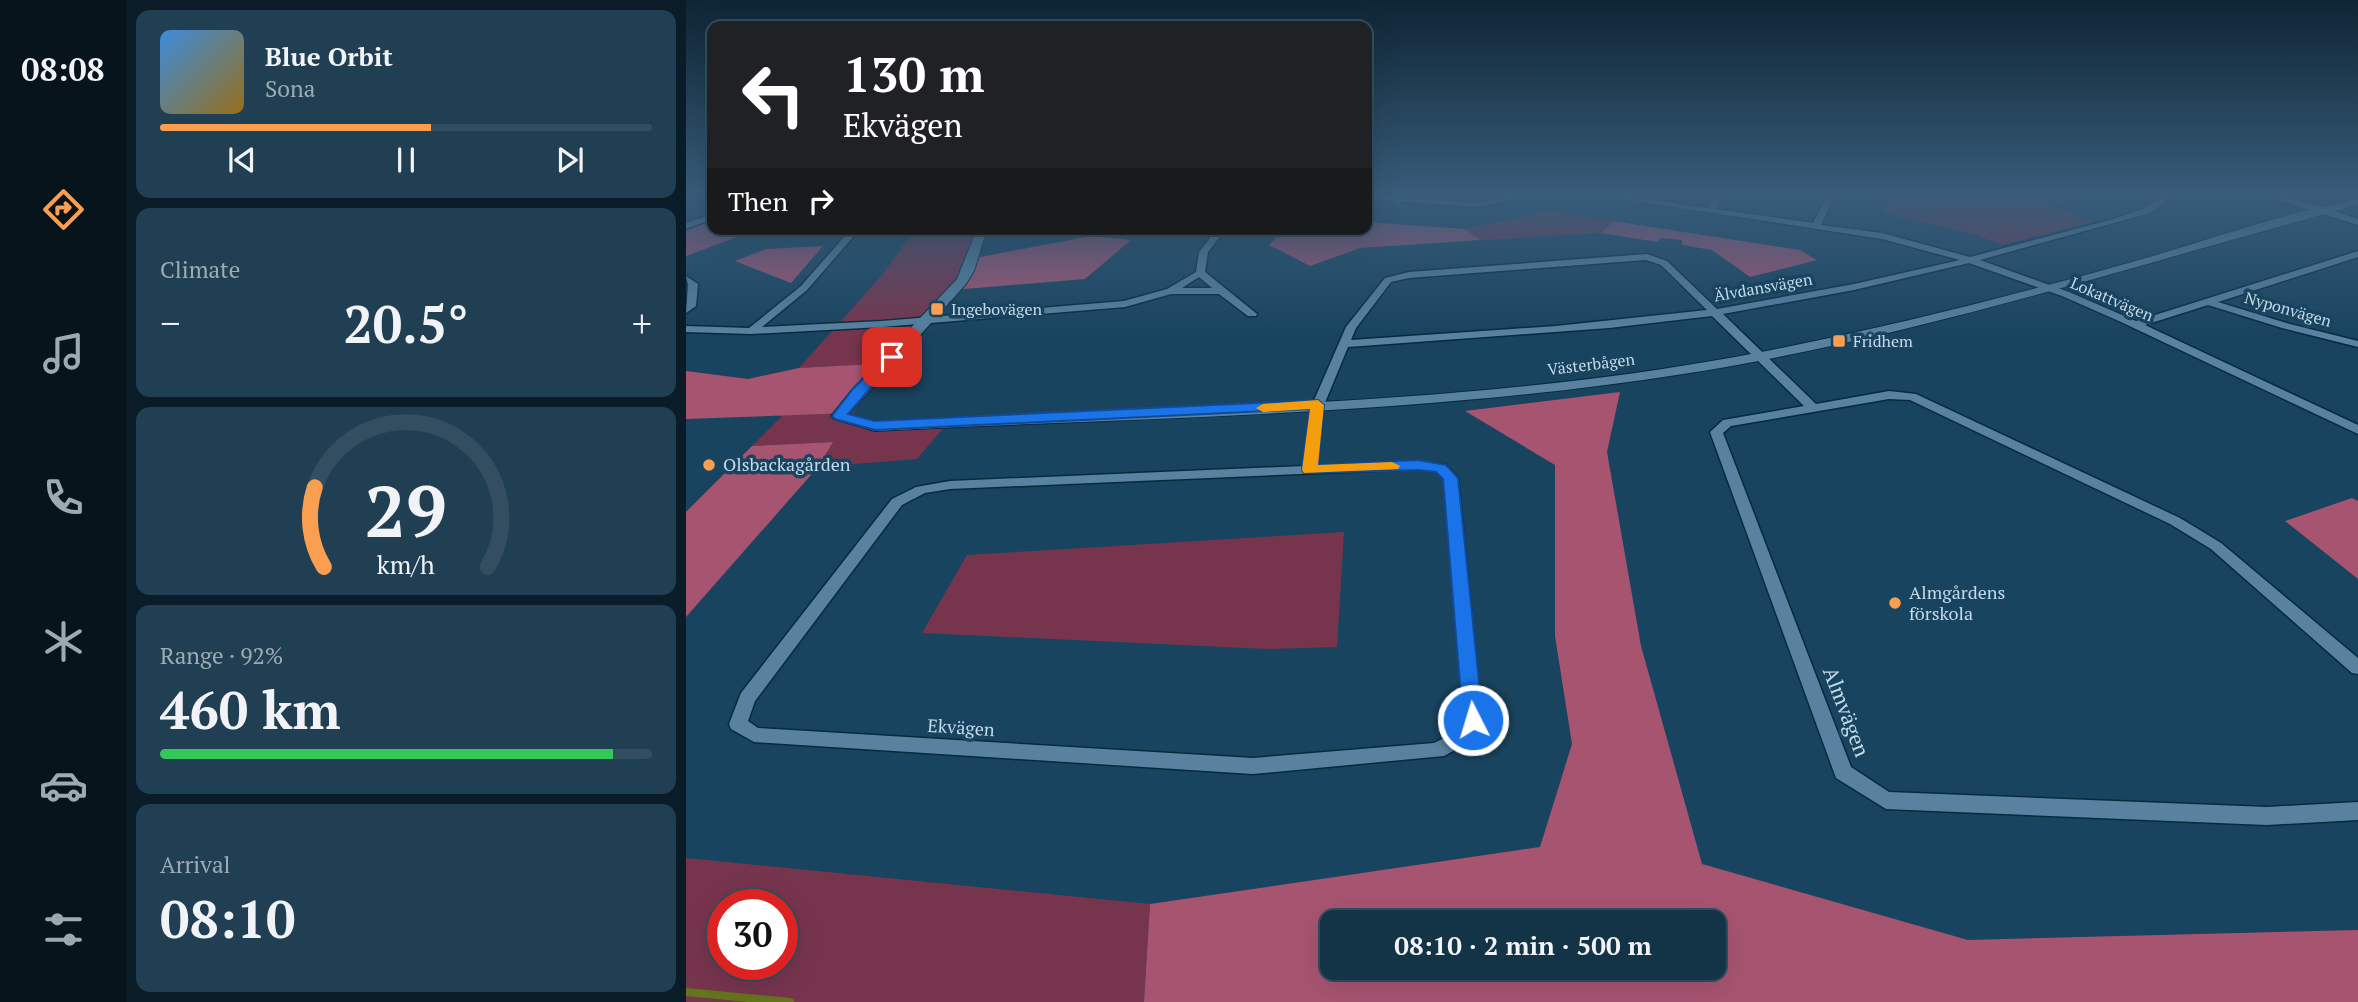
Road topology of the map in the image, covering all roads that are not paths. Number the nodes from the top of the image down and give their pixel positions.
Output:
1 (846, 241) edge
2 (978, 241) edge
3 (1213, 241) edge
4 (1901, 241) edge
5 (2039, 241) edge
6 (2219, 241) edge
7 (2358, 254) edge
8 (1968, 259) junction
9 (1200, 273) junction
10 (686, 279) edge
11 (2046, 289) junction
12 (1170, 291) junction
13 (1221, 291) junction
14 (2209, 302) junction
15 (686, 310) edge
16 (1715, 312) junction
17 (1252, 314) dead end
18 (927, 320) junction
19 (2134, 325) junction
20 (686, 329) edge
21 (751, 331) junction
22 (1345, 344) junction
23 (2358, 344) edge
24 (1762, 356) junction
25 (1318, 405) junction
26 (1813, 408) junction
27 (2358, 430) edge
28 (1310, 470) junction
29 (2358, 668) edge
30 (2358, 811) edge

1 - 21 street
2 - 18 street
3 - 9 street
4 - 8 street, Lokattvägen
5 - 8 street, Älvdansvägen
6 - 11 street, Västerbågen
7 - 14 street
8 - 11 street, Lokattvägen
8 - 16 street, Älvdansvägen
9 - 12 street
9 - 13 street
10 - 15 street
11 - 19 street, Lokattvägen
11 - 24 street, Västerbågen
12 - 13 street
12 - 18 street
13 - 17 street
14 - 19 street
14 - 23 street, Nyponvägen
16 - 22 street, Älvdansvägen
16 - 22 street
16 - 24 street
18 - 21 street
18 - 25 street, Västerbågen
19 - 27 street, Lokattvägen
20 - 21 street
22 - 25 street
24 - 25 street, Västerbågen
24 - 26 street
25 - 28 street
26 - 29 street, Almvägen
26 - 30 street, Almvägen
28 - 28 street, Ekvägen

